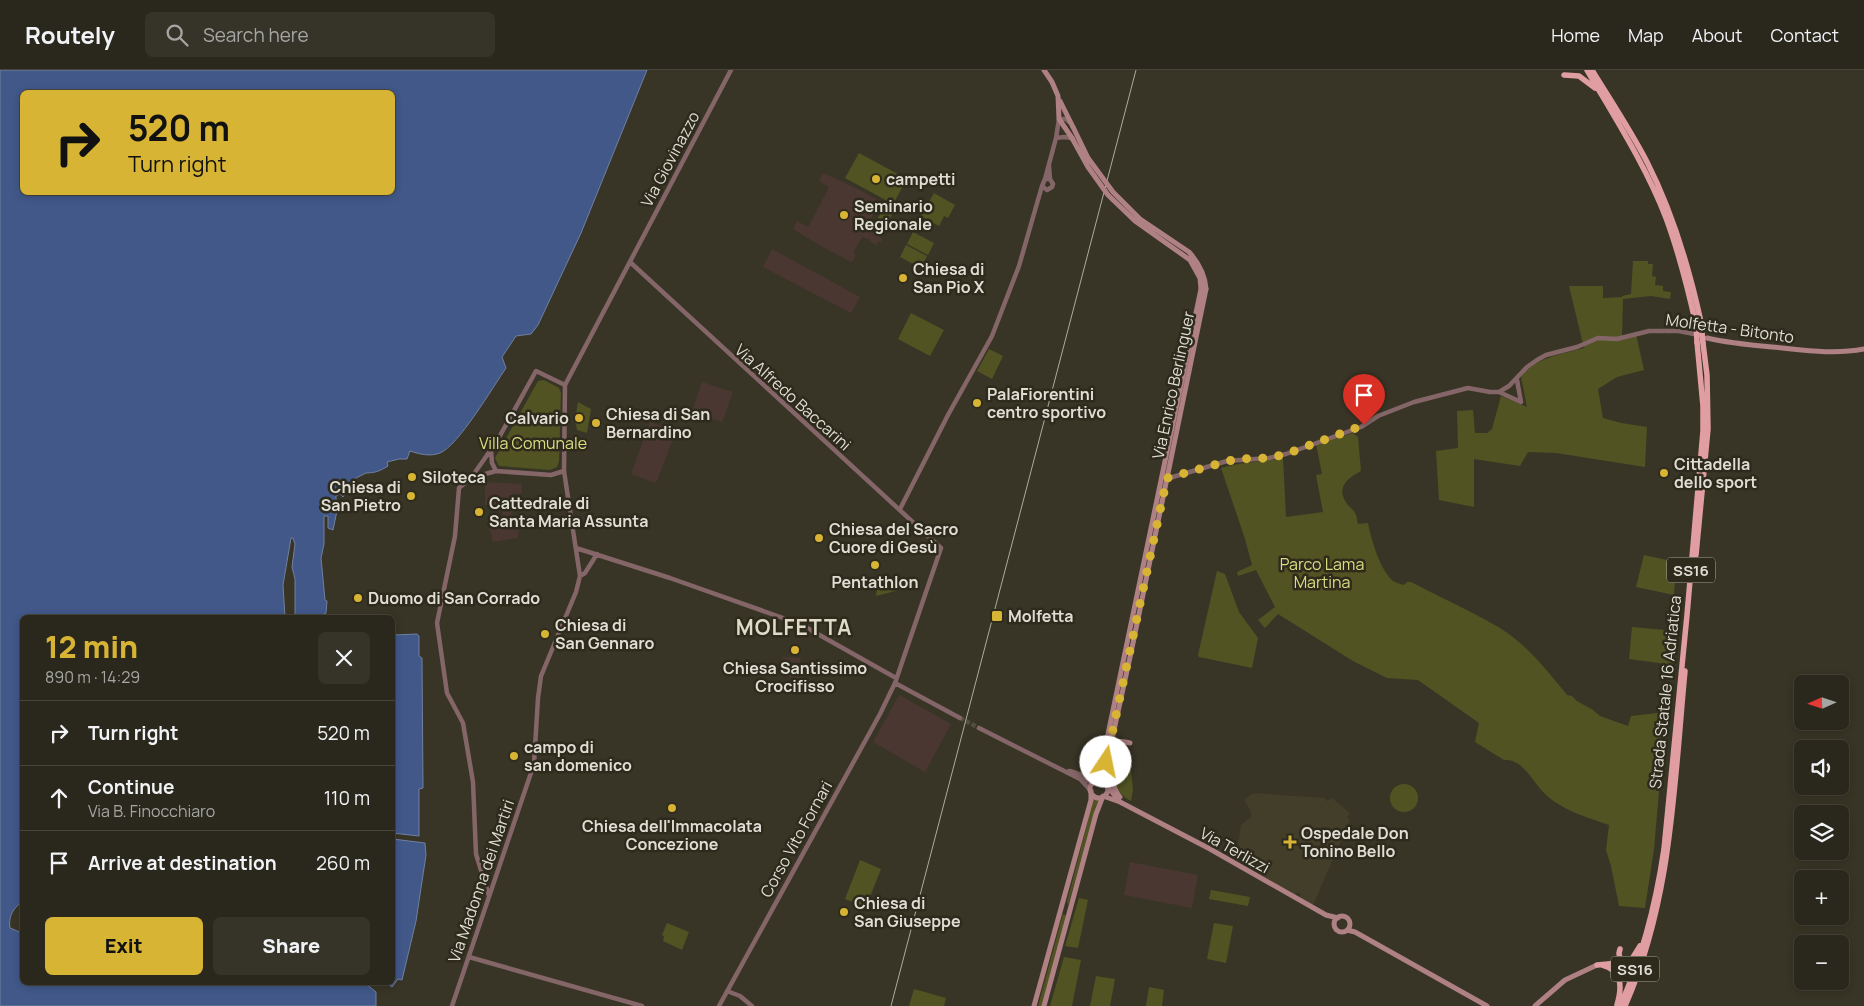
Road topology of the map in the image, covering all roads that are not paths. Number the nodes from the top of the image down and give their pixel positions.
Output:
1 (731, 70) edge
2 (1044, 70) edge
3 (1568, 70) edge
4 (1587, 70) edge
5 (1592, 70) edge
6 (1600, 93) junction
7 (1058, 96) junction
8 (1059, 119) junction
9 (1073, 127) junction
10 (1056, 138) junction
11 (1072, 138) junction
12 (1047, 179) junction
13 (1042, 186) junction
14 (1047, 190) junction
15 (1039, 197) junction
16 (630, 261) junction
17 (1204, 289) junction
18 (1698, 324) junction
19 (1702, 341) junction
20 (1864, 349) edge
21 (1517, 380) junction
22 (565, 385) junction
23 (1499, 392) junction
24 (491, 450) junction
25 (496, 471) junction
26 (564, 471) junction
27 (471, 478) junction
28 (1168, 478) junction
29 (1161, 482) junction
30 (900, 509) junction
31 (576, 548) junction
32 (941, 548) joint
33 (597, 554) junction
34 (580, 576) junction
35 (896, 681) junction
36 (960, 718) tunnel mouth
37 (980, 728) tunnel mouth
38 (1108, 734) junction
39 (1130, 743) dead end
40 (1066, 771) junction
41 (1080, 779) junction
42 (1096, 781) junction
43 (1107, 786) junction
44 (1090, 791) junction
45 (1103, 796) junction
46 (1120, 802) junction
47 (1131, 808) junction
48 (1095, 817) junction
49 (489, 896) junction
50 (1326, 915) junction
51 (1338, 918) junction
52 (1335, 925) junction
53 (1348, 928) junction
54 (1647, 931) junction
55 (1620, 949) dead end
56 (469, 957) junction
57 (1626, 963) junction
58 (1597, 965) junction
59 (727, 991) junction
60 (452, 1006) edge
61 (642, 1006) edge
62 (719, 1006) edge
63 (752, 1006) edge
64 (1034, 1006) edge
65 (1044, 1006) edge
66 (1487, 1006) edge
67 (1536, 1006) edge
68 (1619, 1006) edge
69 (1625, 1006) edge

1 - 16 street, Via Giovinazzo
2 - 7 main road
3 - 6 highway, SS16
4 - 6 highway, Strada Statale 16 Adriatica / SS16
5 - 18 highway, Strada Statale 16 Adriatica / SS16
6 - 18 highway, Strada Statale 16 Adriatica / SS16
7 - 8 main road
7 - 9 main road
8 - 9 street
8 - 10 street
8 - 11 main road, Via Enrico Berlinguer
9 - 17 main road, bridge
10 - 11 street
10 - 12 street
11 - 17 main road, Via Enrico Berlinguer, bridge
12 - 13 street
12 - 14 street
13 - 14 street
13 - 15 street
14 - 15 street
15 - 30 street
16 - 22 street, Via Giovinazzo
16 - 30 street, Via Alfredo Baccarini
17 - 28 main road, Via Enrico Berlinguer
17 - 29 main road, Via Enrico Berlinguer
18 - 19 highway, Strada Statale 16 Adriatica / SS16, bridge
19 - 20 main road, Molfetta - Bitonto
19 - 21 street, Molfetta - Bitonto
19 - 54 highway, Strada Statale 16 Adriatica / SS16
19 - 69 highway, Strada Statale 16 Adriatica / SS16
21 - 23 street, Molfetta - Bitonto
21 - 23 street
22 - 24 street
22 - 26 street
23 - 28 street
24 - 25 street
24 - 27 street
25 - 26 street
25 - 27 street
26 - 31 street
27 - 49 street
28 - 29 street
28 - 43 main road, Via Enrico Berlinguer
29 - 38 main road, Via Enrico Berlinguer
30 - 32 street, Via Alfredo Baccarini
31 - 33 street
31 - 34 street
32 - 35 street, Corso Vito Fornari
33 - 34 street
33 - 35 street
34 - 49 street, Via Madonna dei Martiri
35 - 36 street
35 - 59 street, Corso Vito Fornari
37 - 40 street
38 - 40 street
38 - 42 main road, Via Enrico Berlinguer
39 - 47 main road, Via Terlizzi
40 - 41 street
41 - 42 street
41 - 44 street
42 - 43 main road
42 - 44 main road
43 - 45 main road
43 - 46 main road, Via Terlizzi
44 - 45 main road
44 - 64 main road
45 - 46 main road, Via Terlizzi
45 - 48 main road
46 - 47 main road, Via Terlizzi
47 - 48 main road, Via Terlizzi
47 - 50 main road, Via Terlizzi
48 - 65 main road
49 - 56 street, Via Madonna dei Martiri
50 - 51 main road, Via Terlizzi
50 - 52 main road, Via Terlizzi
51 - 52 main road
51 - 53 main road, Via Terlizzi
52 - 53 main road
53 - 66 main road
54 - 57 highway
54 - 68 highway, Strada Statale 16 Adriatica / SS16
55 - 57 highway
56 - 60 street, Via Madonna dei Martiri
56 - 61 street
57 - 58 highway
58 - 67 main road
58 - 68 highway
59 - 62 street, Corso Vito Fornari
59 - 63 street

